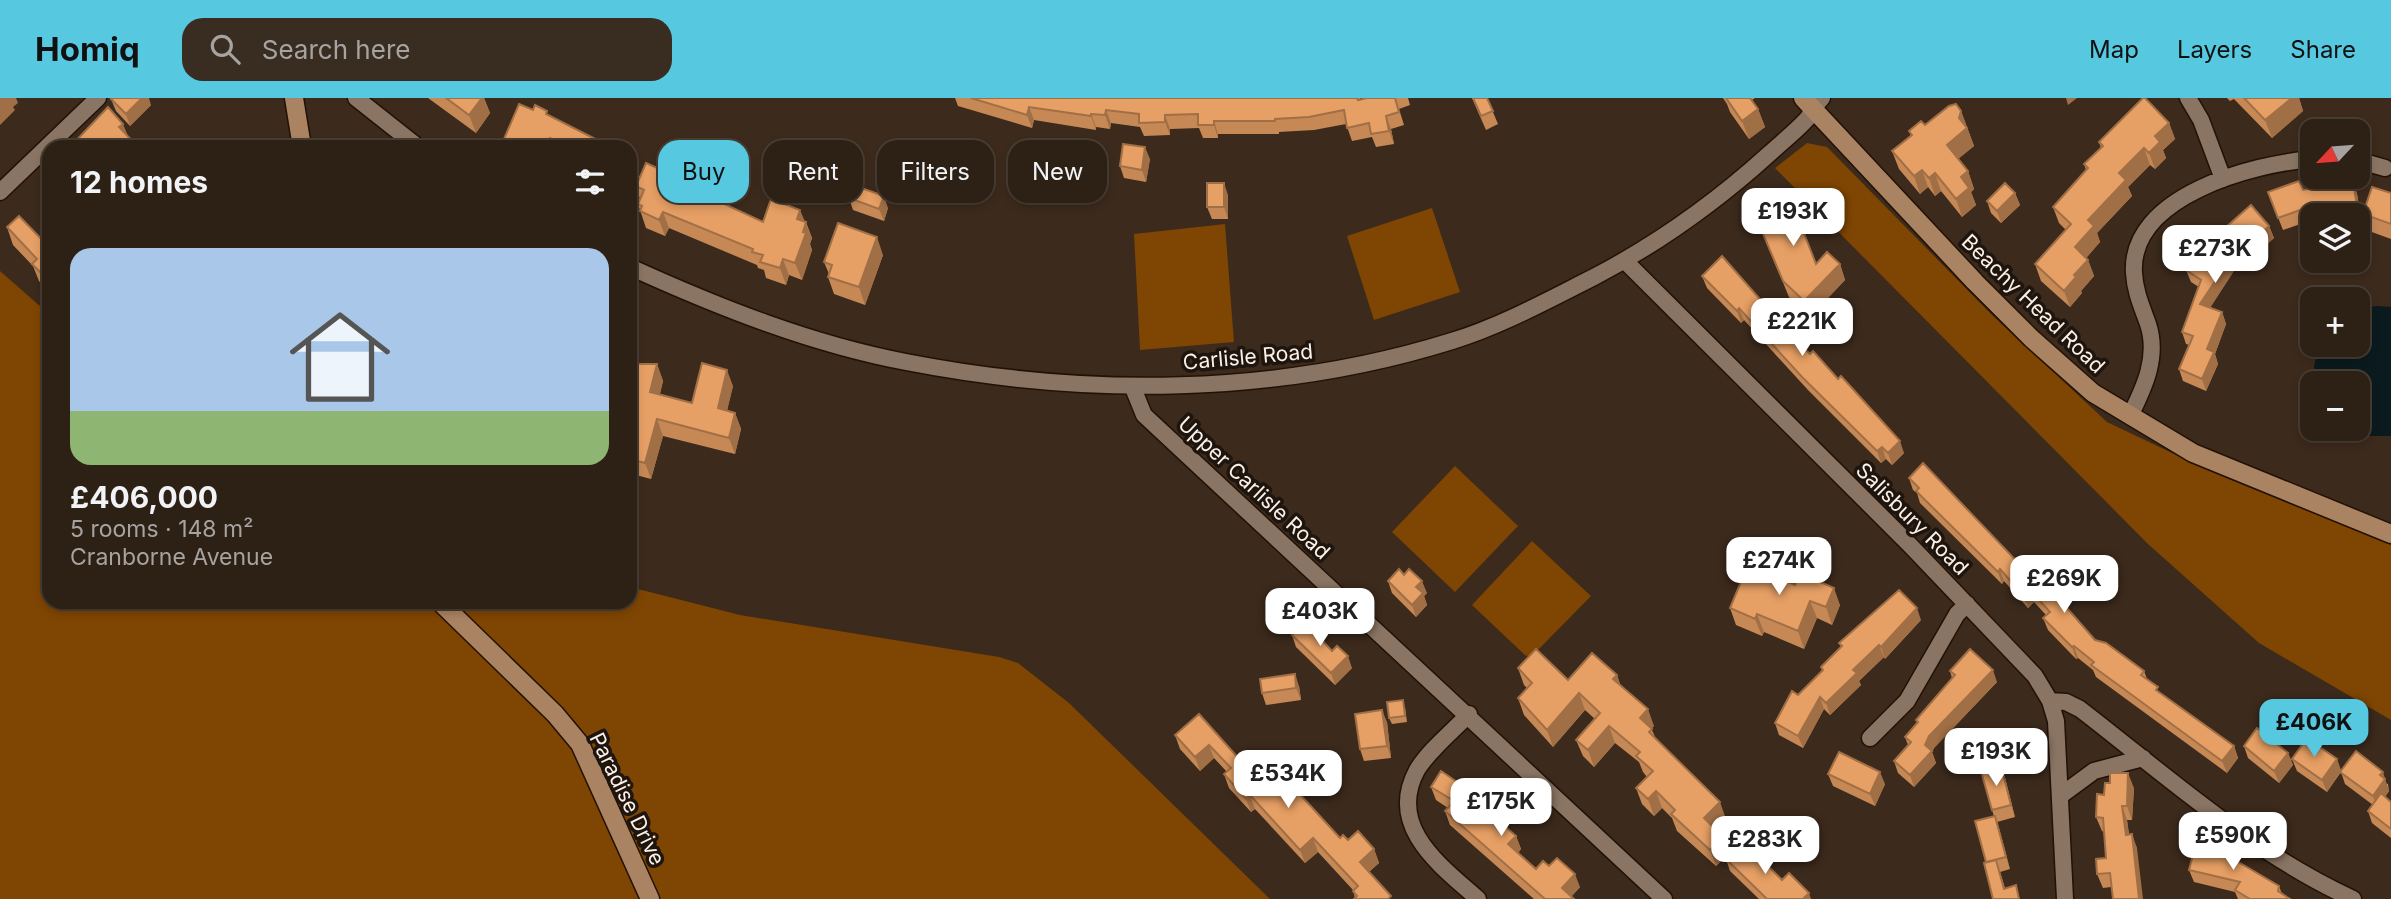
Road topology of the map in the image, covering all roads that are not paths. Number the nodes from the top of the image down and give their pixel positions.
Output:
1 (98, 98) edge
2 (295, 98) edge
3 (356, 98) edge
4 (2188, 98) edge
5 (1813, 102) edge
6 (54, 140) edge
7 (301, 140) edge
8 (409, 140) edge
9 (42, 152) edge
10 (2300, 162) edge
11 (2370, 163) edge
12 (2385, 167) dead end
13 (2223, 179) junction
14 (0, 192) edge
15 (1625, 261) junction
16 (637, 270) edge
17 (1133, 388) junction
18 (2130, 416) junction
19 (2391, 534) edge
20 (1966, 604) junction
21 (447, 609) edge
22 (2050, 701) junction
23 (1469, 714) junction
24 (1870, 738) dead end
25 (2143, 758) junction
26 (2060, 796) junction
27 (650, 899) edge
28 (1478, 899) edge
29 (1664, 899) edge
30 (2065, 899) edge
31 (2353, 899) edge

1 - 6 street
2 - 7 street
3 - 8 street
4 - 13 street
5 - 15 street, Carlisle Road
5 - 18 street, Beachy Head Road
9 - 14 street
10 - 13 street
11 - 12 street
13 - 18 street
15 - 17 street, Carlisle Road
15 - 20 street, Salisbury Road
16 - 17 street, Carlisle Road
17 - 23 street, Upper Carlisle Road
18 - 19 street, Beachy Head Road
20 - 22 street, Salisbury Road
20 - 24 street
21 - 27 street, Paradise Drive
22 - 25 street
22 - 26 street, Salisbury Road
23 - 28 street
23 - 29 street, Upper Carlisle Road
25 - 26 street
25 - 31 street
26 - 30 street, Salisbury Road

